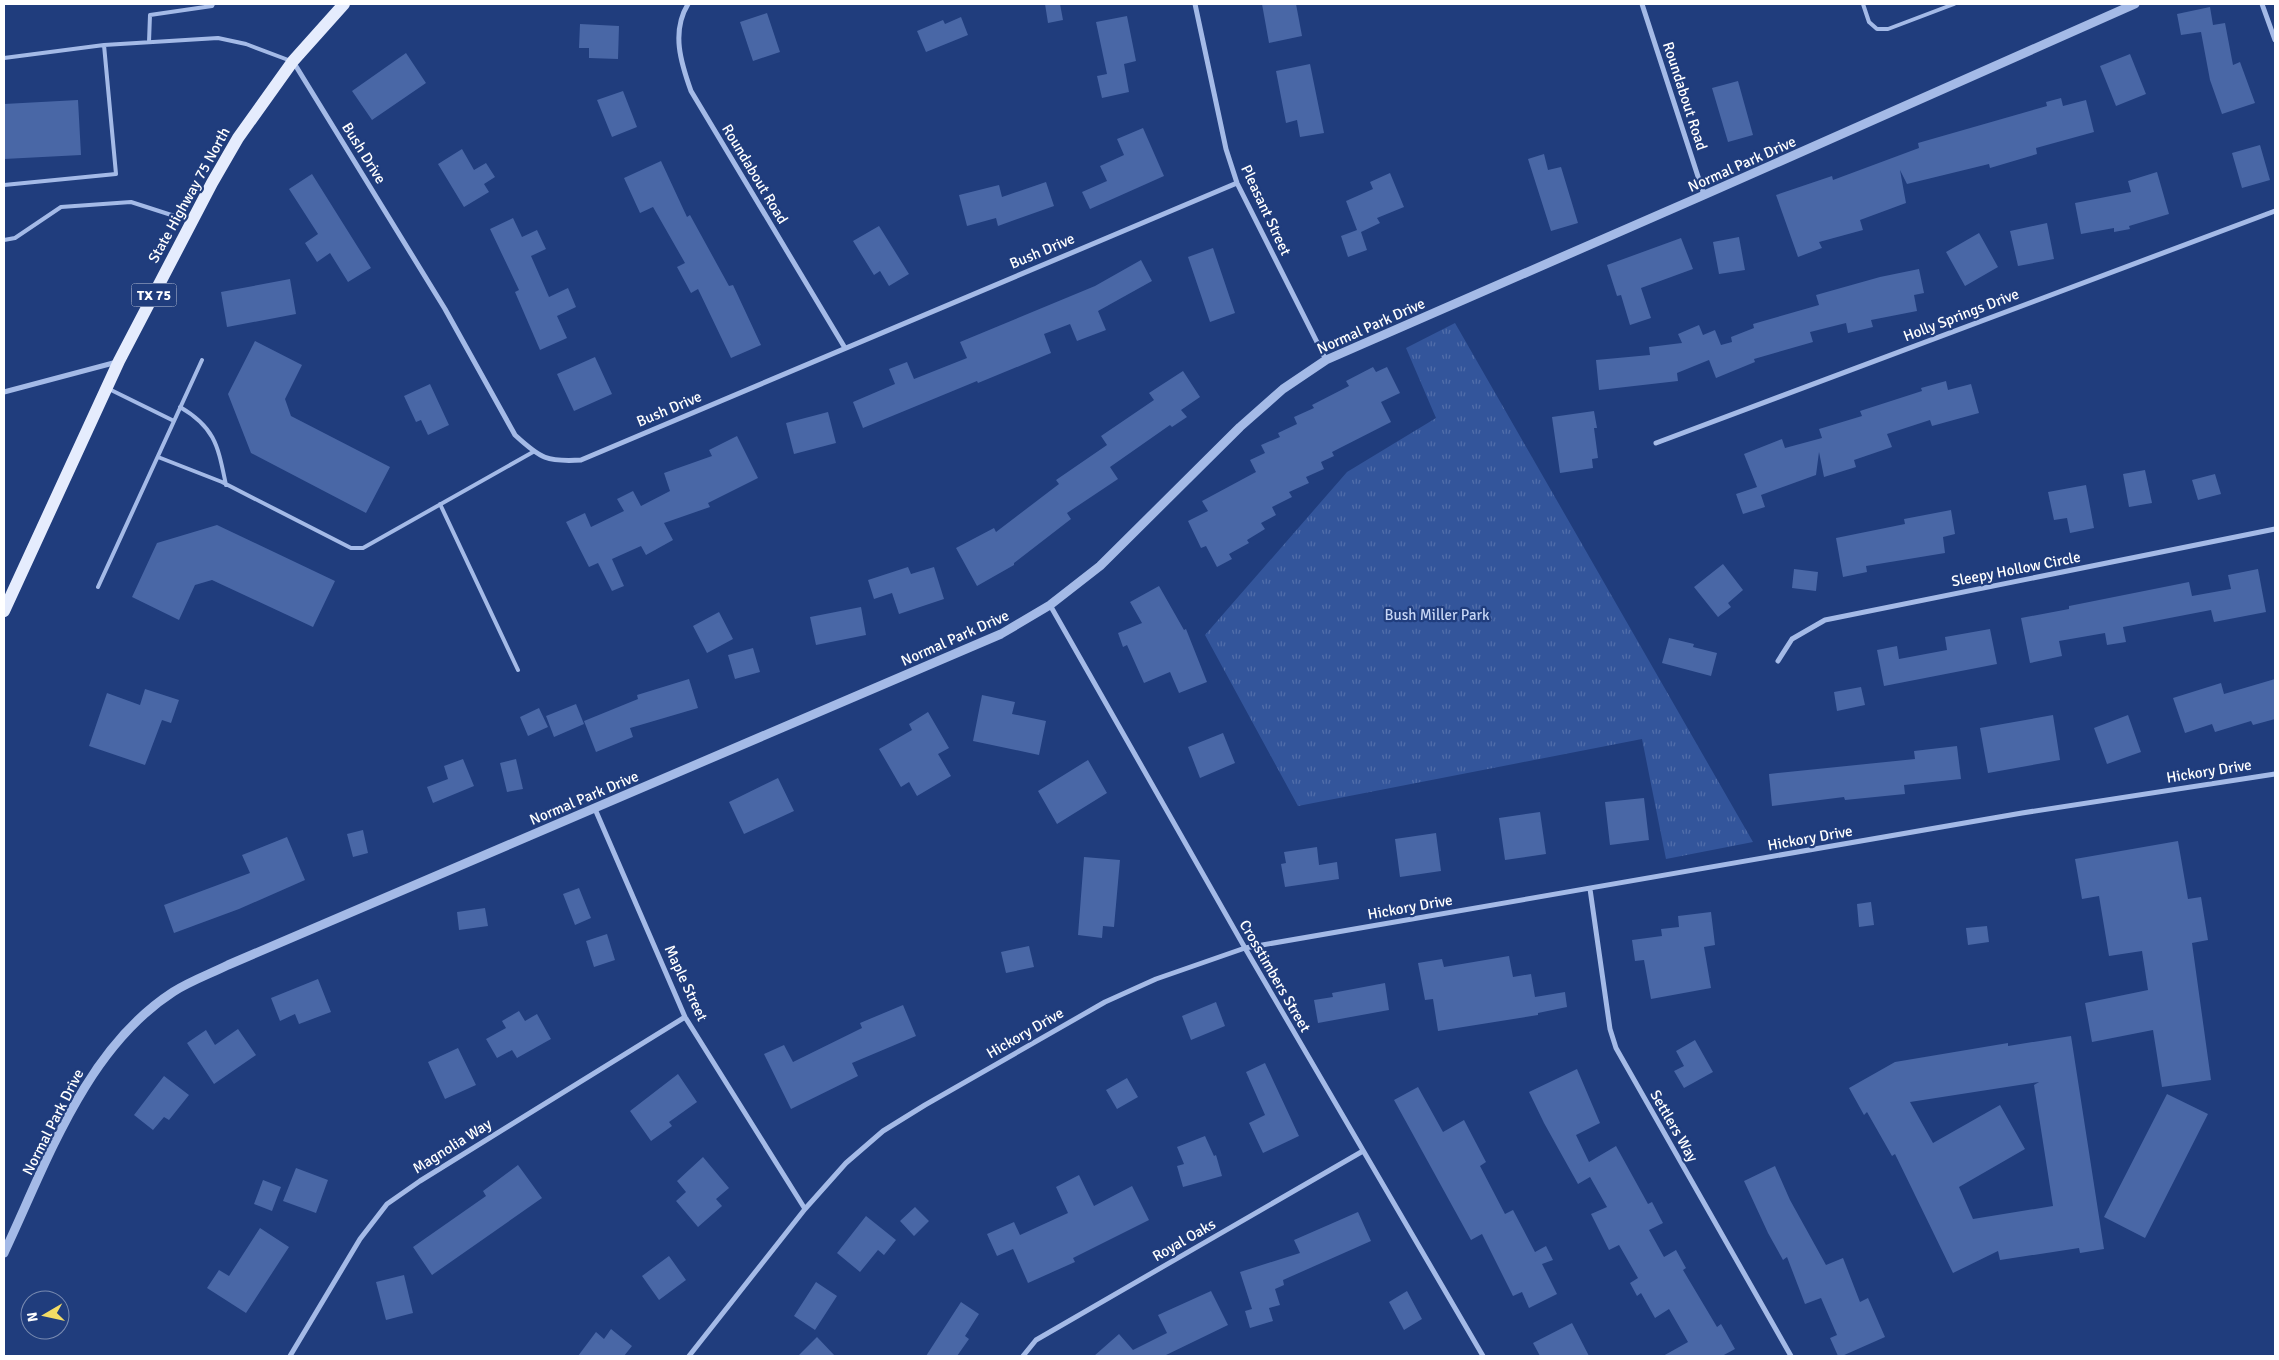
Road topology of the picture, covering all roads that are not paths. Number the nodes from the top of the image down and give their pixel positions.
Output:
1 (213, 4) edge
2 (344, 4) edge
3 (688, 4) edge
4 (1195, 4) edge
5 (1642, 4) edge
6 (1864, 4) edge
7 (1954, 4) edge
8 (2135, 4) edge
9 (2262, 4) edge
10 (2275, 40) edge
11 (149, 42) junction
12 (104, 45) junction
13 (4, 58) edge
14 (293, 61) junction
15 (1237, 183) junction
16 (4, 185) edge
17 (1704, 196) junction
18 (2275, 211) edge
19 (192, 221) junction
20 (4, 240) edge
21 (845, 348) junction
22 (202, 360) dead end
23 (1326, 360) junction
24 (119, 361) junction
25 (107, 388) junction
26 (4, 392) edge
27 (180, 407) junction
28 (174, 421) junction
29 (1656, 444) dead end
30 (533, 452) junction
31 (158, 457) junction
32 (226, 485) junction
33 (440, 504) junction
34 (2275, 529) edge
35 (98, 587) dead end
36 (1050, 605) junction
37 (4, 611) edge
38 (1778, 661) dead end
39 (518, 670) dead end
40 (2275, 774) edge
41 (595, 808) junction
42 (1590, 889) junction
43 (1245, 948) junction
44 (685, 1017) junction
45 (1363, 1151) junction
46 (805, 1209) junction
47 (4, 1253) edge
48 (290, 1356) edge
49 (689, 1356) edge
50 (1023, 1356) edge
51 (1482, 1356) edge
52 (1791, 1356) edge

1 - 11 lane
2 - 14 main road, State Highway 75 North / TX 75
3 - 21 street, Roundabout Road
4 - 15 street, Pleasant Street
5 - 17 street, Roundabout Road
6 - 7 lane
8 - 17 street, Normal Park Drive
9 - 10 street
11 - 12 lane
11 - 14 lane
12 - 13 lane
12 - 16 lane
14 - 19 main road, State Highway 75 North / TX 75
14 - 30 street, Bush Drive
15 - 21 street, Bush Drive
15 - 23 street, Pleasant Street
17 - 23 street, Normal Park Drive
18 - 29 street, Holly Springs Drive
19 - 20 lane
19 - 24 main road, State Highway 75 North / TX 75
21 - 30 street, Bush Drive
22 - 27 lane
23 - 36 street, Normal Park Drive
24 - 25 main road, State Highway 75 North / TX 75
24 - 26 street
25 - 28 lane
25 - 37 main road, State Highway 75 North / TX 75
27 - 28 lane
27 - 32 lane
28 - 31 lane
30 - 33 lane
31 - 32 lane
31 - 35 lane
32 - 33 lane
33 - 39 lane
34 - 38 street, Sleepy Hollow Circle
36 - 41 street, Normal Park Drive
36 - 43 street, Crosstimbers Street
40 - 42 street, Hickory Drive
41 - 44 street, Maple Street
41 - 47 street, Normal Park Drive
42 - 43 street, Hickory Drive
42 - 52 street, Settlers Way
43 - 45 street, Crosstimbers Street
43 - 46 street, Hickory Drive
44 - 46 street, Maple Street
44 - 48 street, Magnolia Way
45 - 50 street, Royal Oaks
45 - 51 street, Crosstimbers Street
46 - 49 street, Hickory Drive

